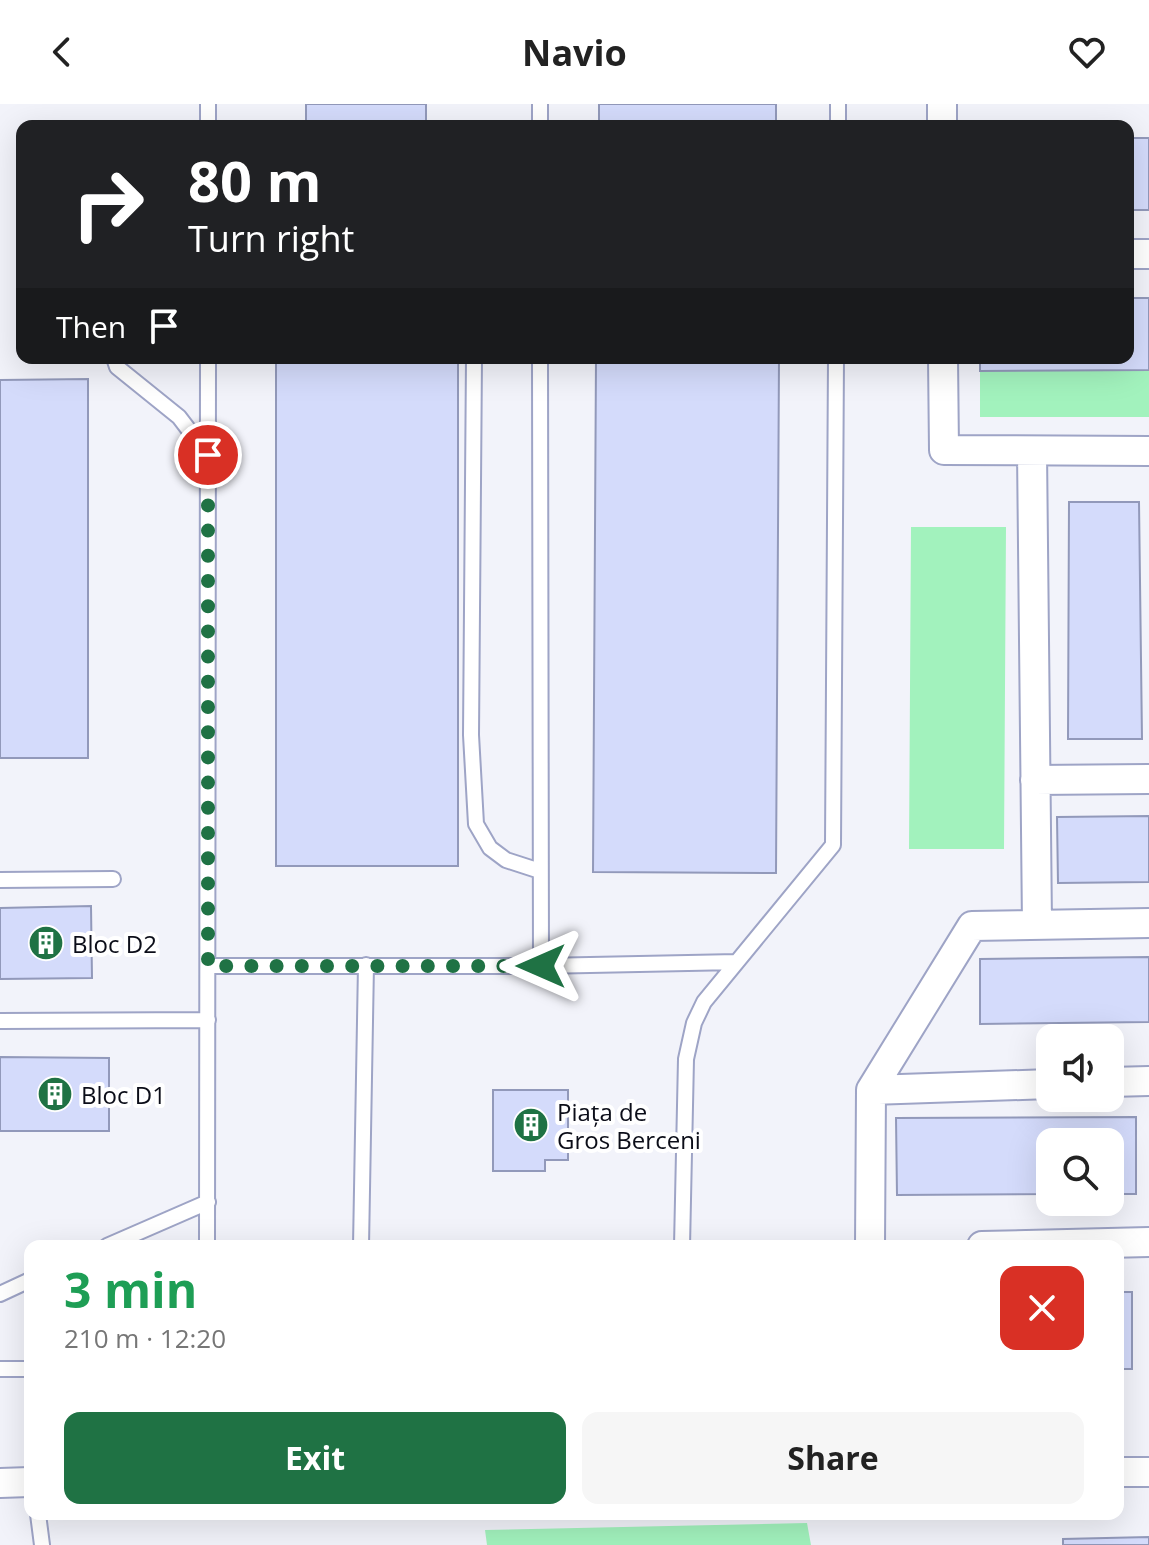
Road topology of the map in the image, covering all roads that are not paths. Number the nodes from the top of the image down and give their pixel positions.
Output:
1 (116, 364) edge
2 (208, 364) edge
3 (474, 364) edge
4 (540, 364) edge
5 (836, 364) edge
6 (943, 364) edge
7 (1032, 451) junction
8 (1149, 451) edge
9 (208, 455) junction
10 (1149, 779) edge
11 (1035, 780) junction
12 (540, 871) junction
13 (113, 879) dead end
14 (0, 880) edge
15 (1149, 923) edge
16 (1037, 924) junction
17 (737, 962) junction
18 (366, 965) junction
19 (208, 966) junction
20 (541, 966) junction
21 (208, 1020) junction
22 (0, 1021) edge
23 (1149, 1081) edge
24 (1124, 1082) edge
25 (1036, 1084) edge
26 (871, 1090) junction
27 (208, 1202) junction
28 (121, 1240) edge
29 (207, 1240) edge
30 (361, 1240) edge
31 (682, 1240) edge
32 (870, 1240) edge
33 (1149, 1242) edge
34 (1124, 1243) edge
35 (24, 1283) edge
36 (0, 1294) edge
37 (0, 1369) edge
38 (24, 1369) edge
39 (1124, 1472) edge
40 (1149, 1472) edge
41 (24, 1482) edge
42 (0, 1483) edge
43 (39, 1520) edge
44 (42, 1545) edge

1 - 9 lane
2 - 9 lane
3 - 12 lane
4 - 12 lane
5 - 17 lane
6 - 7 street
7 - 8 street
7 - 11 street
9 - 19 lane
10 - 11 street
11 - 16 street
12 - 20 lane
13 - 14 lane
15 - 16 street
16 - 26 street
17 - 20 lane
17 - 31 lane
18 - 19 lane
18 - 20 lane
18 - 30 lane
19 - 21 lane
21 - 22 lane
21 - 27 lane
23 - 24 street
25 - 26 street
26 - 32 street
27 - 28 lane
27 - 29 lane
33 - 34 street
35 - 36 lane
37 - 38 lane
39 - 40 street
41 - 42 street
43 - 44 lane

